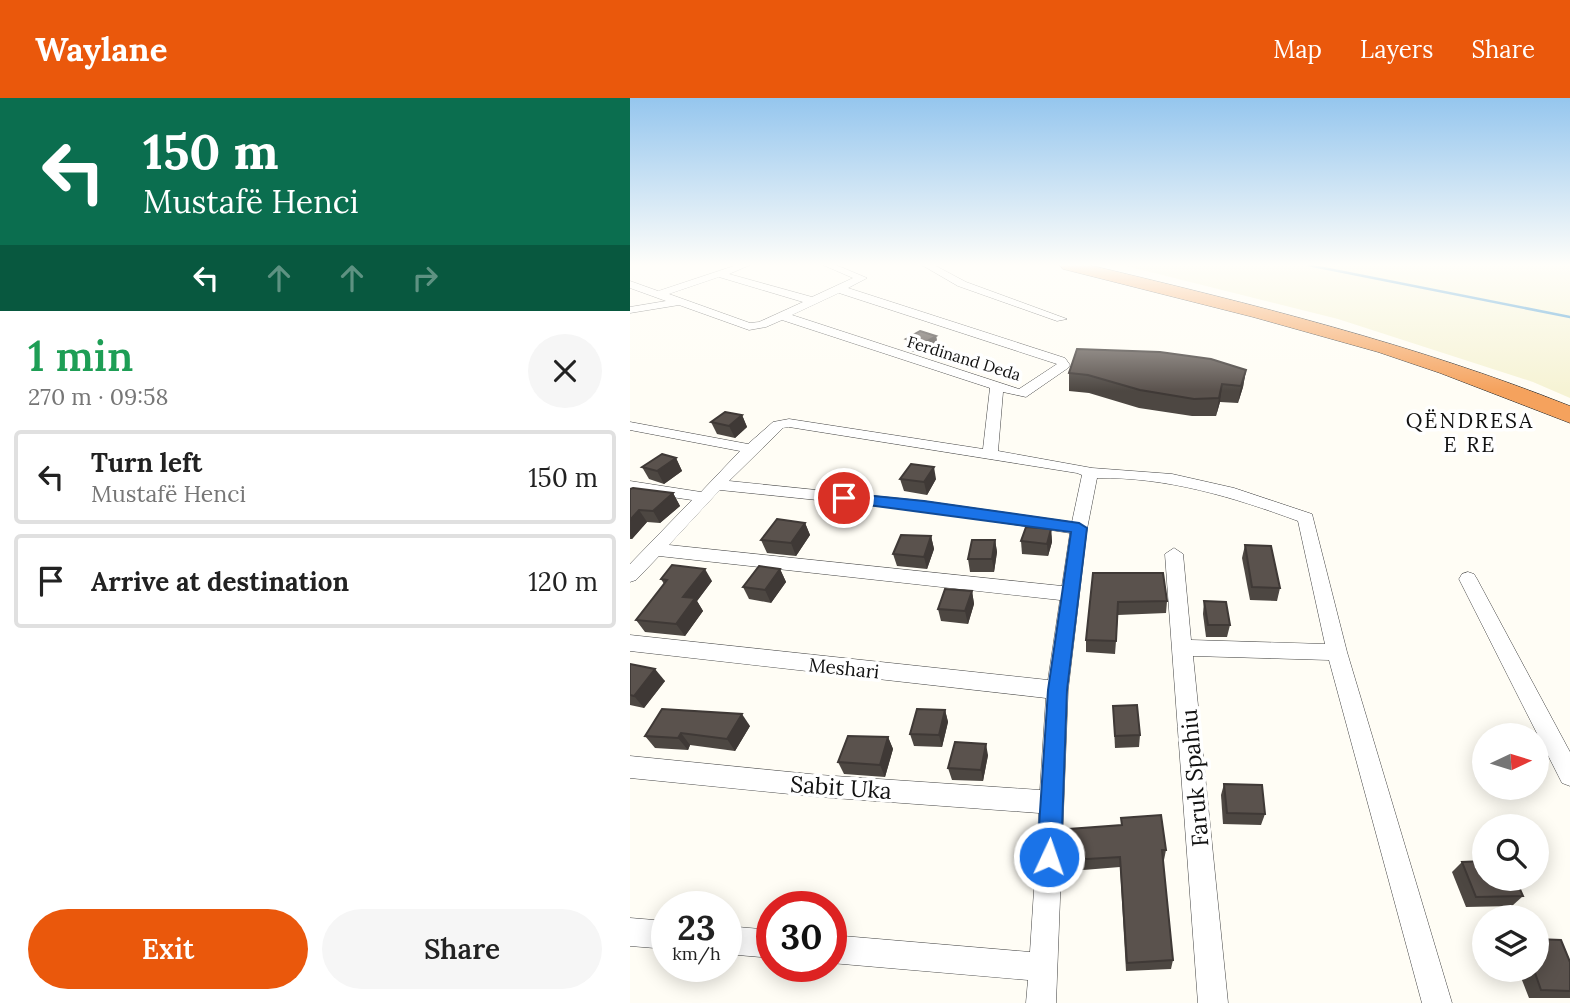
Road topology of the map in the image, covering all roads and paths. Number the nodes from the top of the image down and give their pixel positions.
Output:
1 (693, 307) edge
2 (800, 307) edge
3 (894, 307) edge
4 (1028, 307) edge
5 (1239, 307) edge
6 (1270, 307) edge
7 (782, 316) junction
8 (1061, 319) dead end
9 (998, 386) junction
10 (1570, 406) edge
11 (1570, 415) edge
12 (630, 426) edge
13 (751, 449) junction
14 (990, 455) junction
15 (1090, 473) junction
16 (630, 486) edge
17 (709, 491) junction
18 (1079, 528) junction
19 (1174, 554) dead end
20 (643, 556) edge
21 (630, 575) edge
22 (1468, 579) dead end
23 (1070, 594) junction
24 (630, 643) edge
25 (1183, 648) junction
26 (1337, 652) junction
27 (1058, 690) junction
28 (630, 767) edge
29 (1570, 775) edge
30 (1052, 803) junction
31 (630, 932) edge
32 (651, 934) edge
33 (847, 950) edge
34 (1042, 967) junction
35 (1041, 1003) edge
36 (1213, 1003) edge
37 (1437, 1003) edge

1 - 7 street
2 - 7 street
3 - 9 street, Ferdinand Deda
4 - 8 street
5 - 11 highway
6 - 10 highway
7 - 9 street, Ferdinand Deda
9 - 14 street
12 - 13 street
13 - 14 street
13 - 17 street
14 - 15 street
15 - 18 street
15 - 26 street
16 - 17 street
17 - 18 street
17 - 20 street
18 - 23 street
19 - 25 street, Faruk Spahiu
20 - 21 street
20 - 23 street
22 - 29 street
23 - 27 street
24 - 27 street, Meshari
25 - 26 street
25 - 36 street, Faruk Spahiu
26 - 37 street
27 - 30 street
28 - 30 street, Sabit Uka
30 - 34 street
31 - 32 street
33 - 34 street
34 - 35 street

